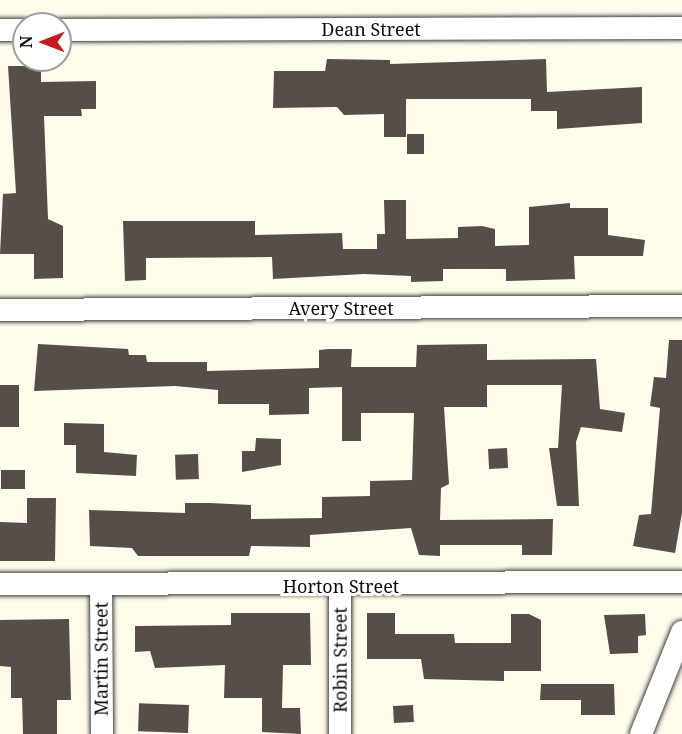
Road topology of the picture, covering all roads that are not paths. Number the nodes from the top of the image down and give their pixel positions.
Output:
1 (682, 28) edge
2 (72, 30) edge
3 (682, 306) edge
4 (0, 310) edge
5 (682, 582) edge
6 (0, 584) edge
7 (101, 584) junction
8 (339, 587) junction
9 (682, 632) edge
10 (102, 734) edge
11 (340, 734) edge
12 (641, 734) edge

1 - 2 street, Dean Street
3 - 4 street, Avery Street
5 - 8 street, Horton Street
6 - 7 street, Horton Street
7 - 8 street, Horton Street
7 - 10 street, Martin Street
8 - 11 street, Robin Street
9 - 12 street

